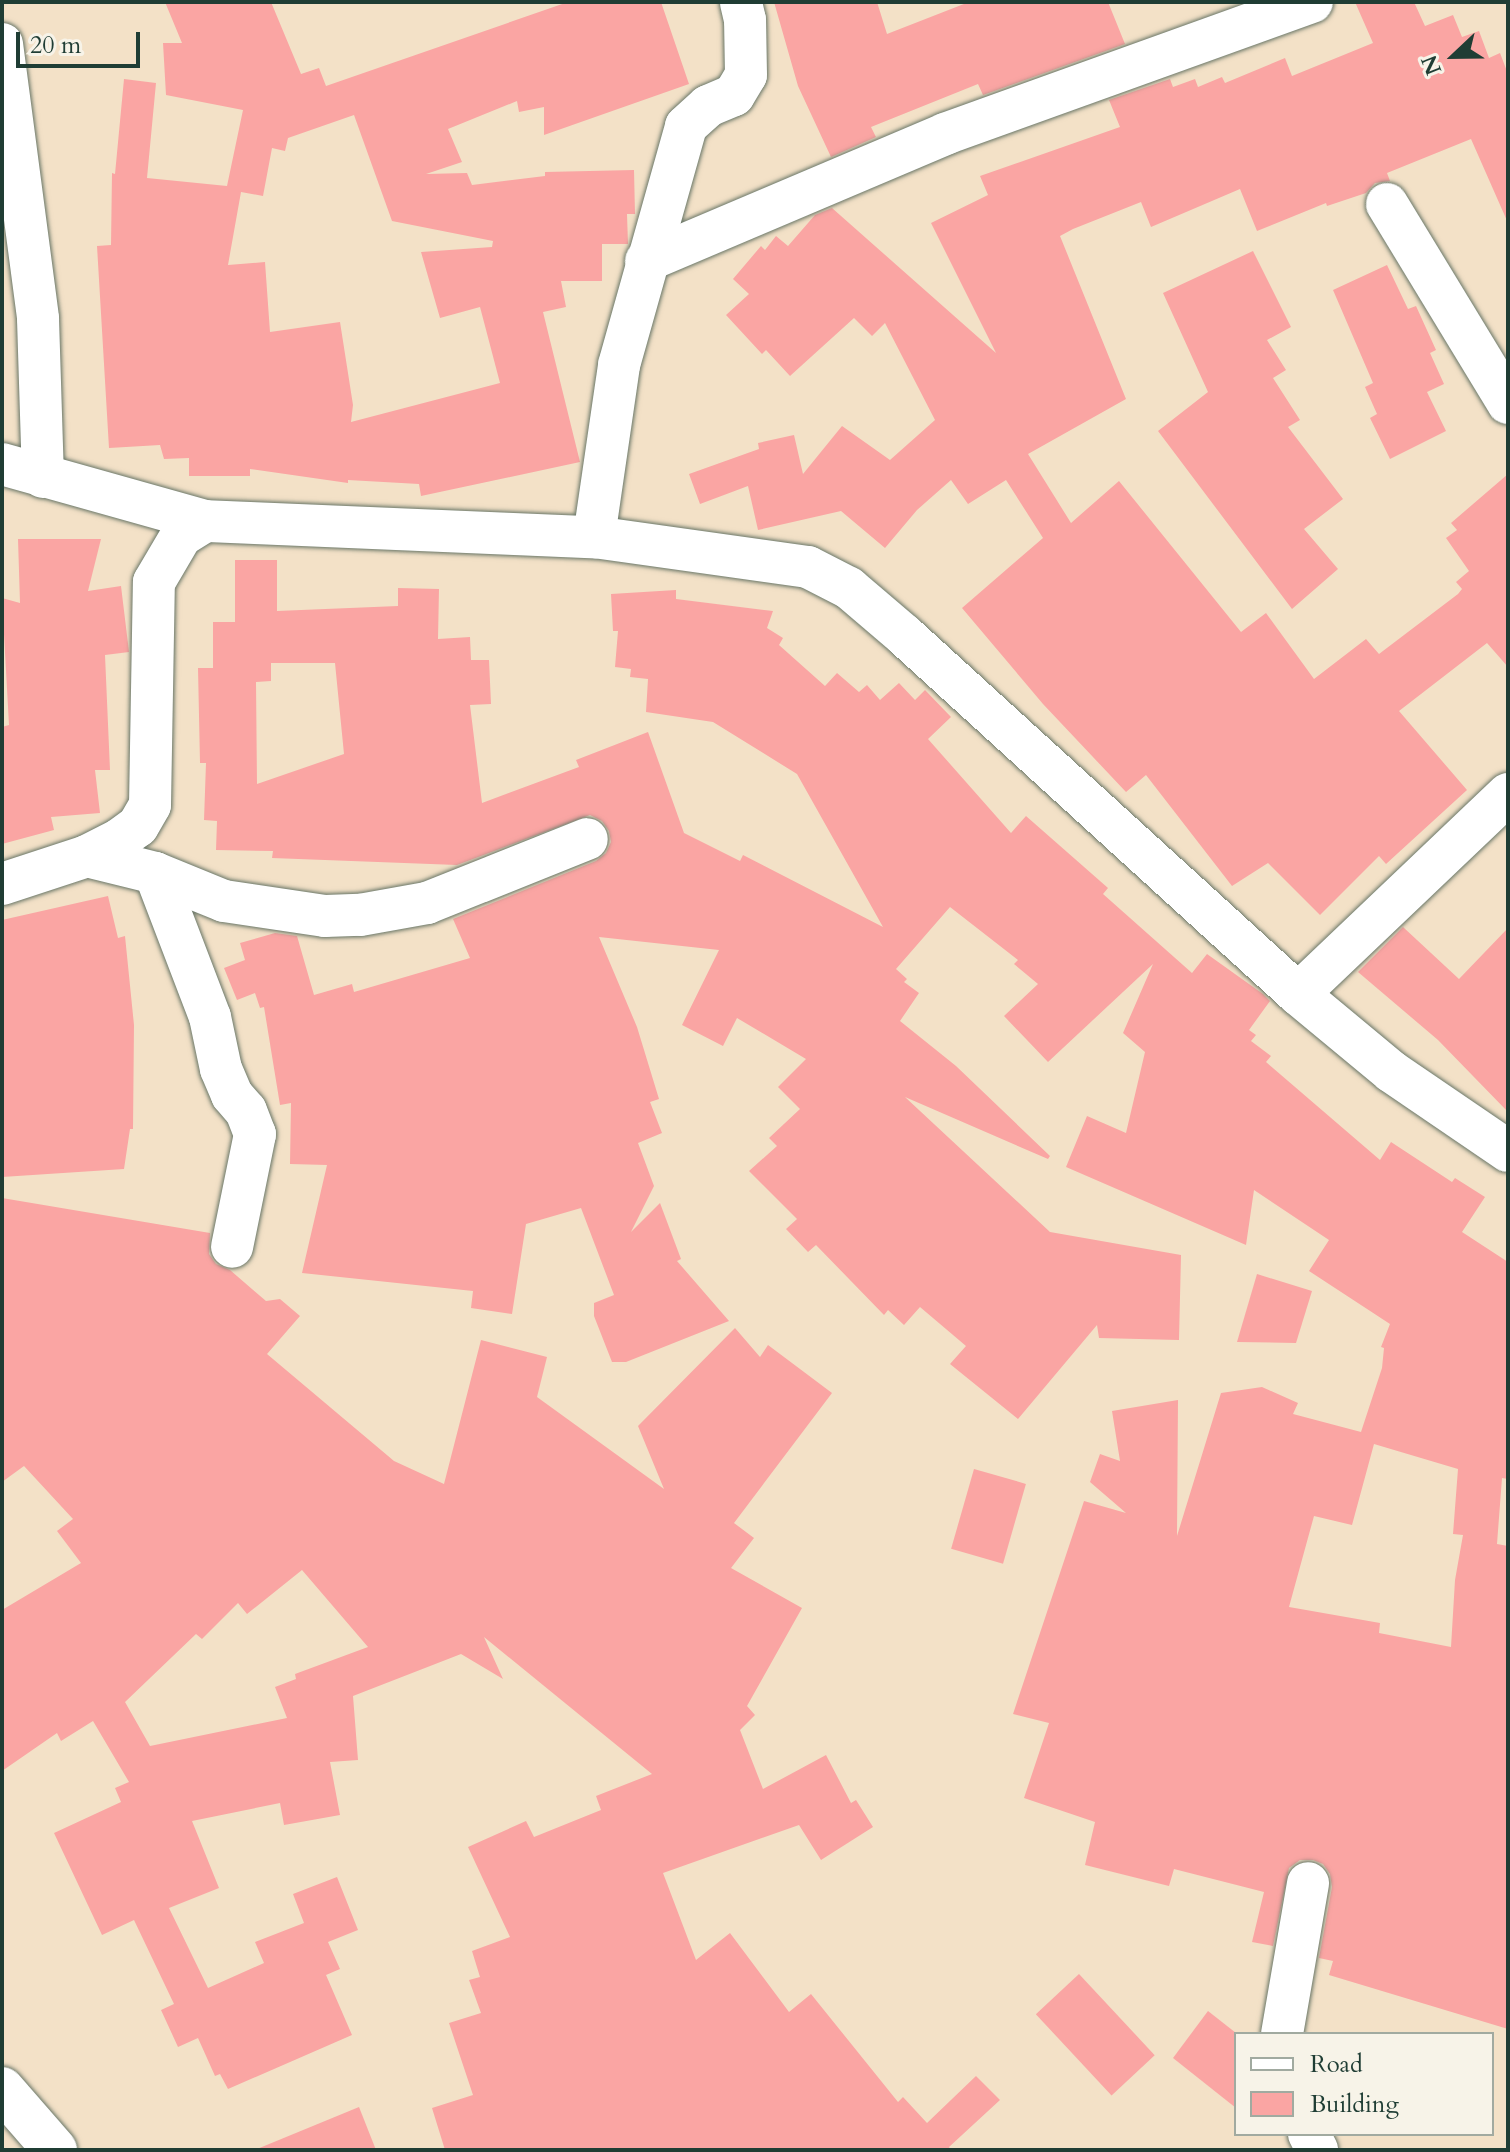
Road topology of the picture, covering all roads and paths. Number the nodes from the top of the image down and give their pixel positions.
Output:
1 (741, 2) edge
2 (1312, 2) edge
3 (2, 44) edge
4 (1387, 204) dead end
5 (646, 261) junction
6 (1508, 403) edge
7 (2, 464) edge
8 (43, 477) junction
9 (205, 521) junction
10 (594, 537) junction
11 (1508, 794) edge
12 (587, 839) dead end
13 (87, 856) junction
14 (155, 873) junction
15 (2, 884) edge
16 (1298, 994) junction
17 (1508, 1151) edge
18 (232, 1247) dead end
19 (1308, 1883) dead end
20 (1282, 2032) edge
21 (2, 2089) edge
22 (55, 2150) edge

1 - 5 street
2 - 5 street
3 - 8 street
4 - 6 street
5 - 10 street
7 - 8 street
8 - 9 street
9 - 10 street
9 - 13 street
10 - 16 street
11 - 16 street
12 - 14 street
13 - 14 street
13 - 15 street
14 - 18 street
16 - 17 street
19 - 20 street
21 - 22 highway

